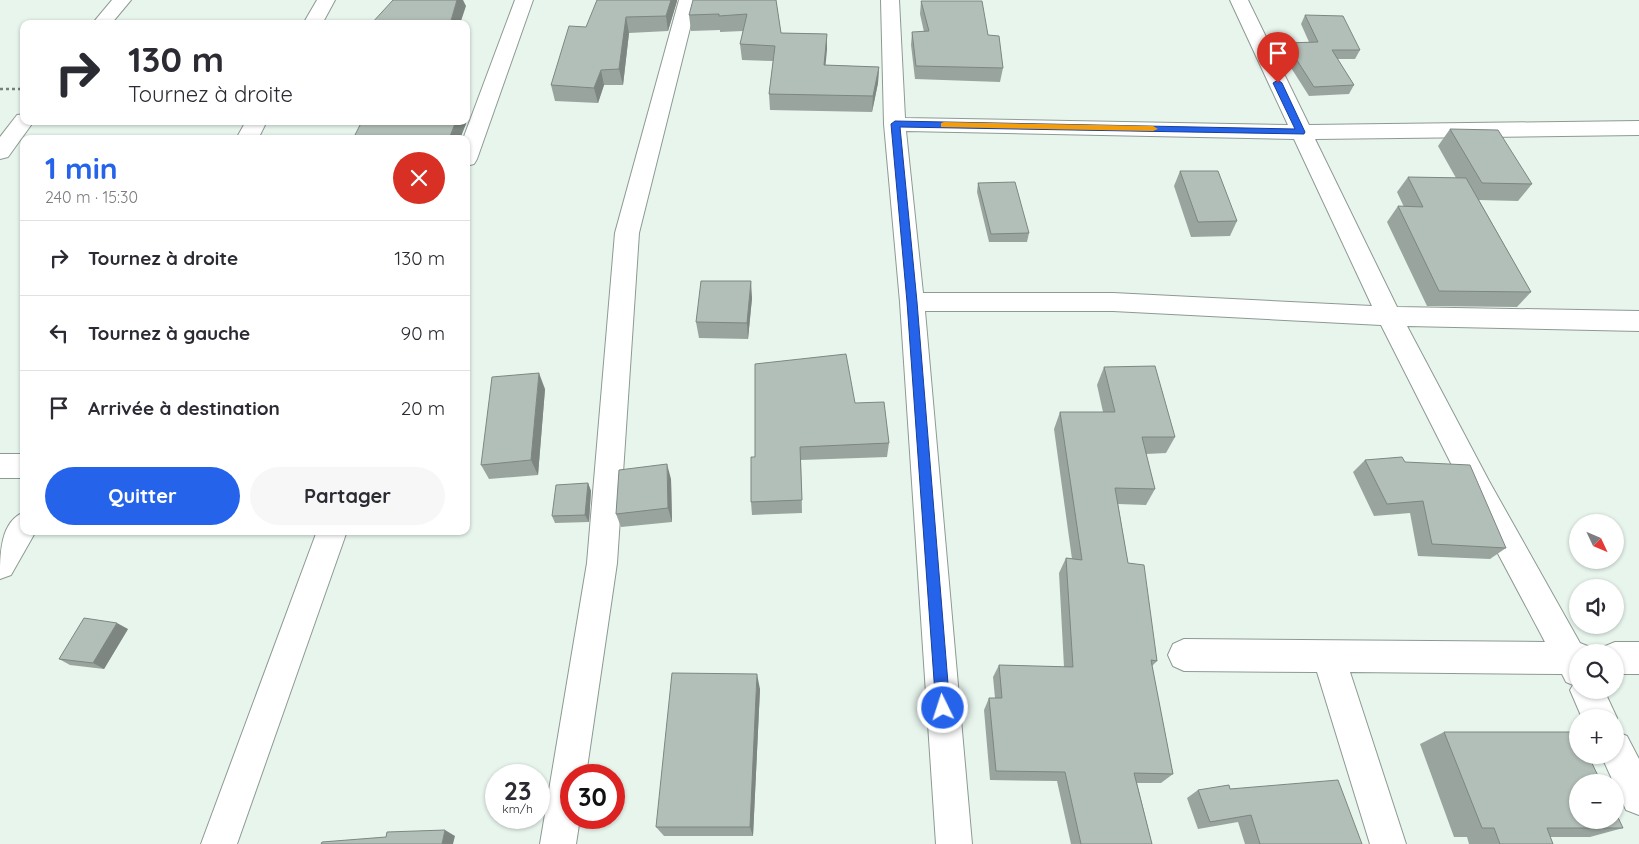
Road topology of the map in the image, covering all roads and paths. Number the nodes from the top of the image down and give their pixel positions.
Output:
1 (122, 0) edge
2 (326, 0) edge
3 (524, 0) edge
4 (688, 0) edge
5 (890, 0) edge
6 (1239, 0) edge
7 (104, 20) edge
8 (314, 20) edge
9 (0, 89) edge
10 (20, 90) edge
11 (895, 124) junction
12 (20, 125) edge
13 (1639, 128) edge
14 (1300, 132) junction
15 (470, 148) edge
16 (0, 152) edge
17 (912, 302) junction
18 (1389, 316) junction
19 (1639, 322) edge
20 (0, 466) edge
21 (20, 466) edge
22 (20, 532) edge
23 (331, 535) edge
24 (0, 565) edge
25 (1569, 651) edge
26 (1184, 655) dead end
27 (1328, 656) junction
28 (1624, 658) edge
29 (1639, 658) edge
30 (1569, 662) edge
31 (1623, 764) edge
32 (1639, 797) edge
33 (219, 844) edge
34 (558, 844) edge
35 (954, 844) edge
36 (1388, 844) edge

1 - 7 street
2 - 8 street
3 - 15 street
4 - 34 street
5 - 11 street
6 - 14 street
9 - 10 path
11 - 14 street
11 - 17 street
12 - 16 street
13 - 14 street
14 - 18 street
17 - 18 street
17 - 35 street
18 - 19 street
18 - 25 street
20 - 21 street
22 - 24 street
23 - 33 street
26 - 27 street
27 - 30 street
27 - 36 street
28 - 29 street
31 - 32 street

